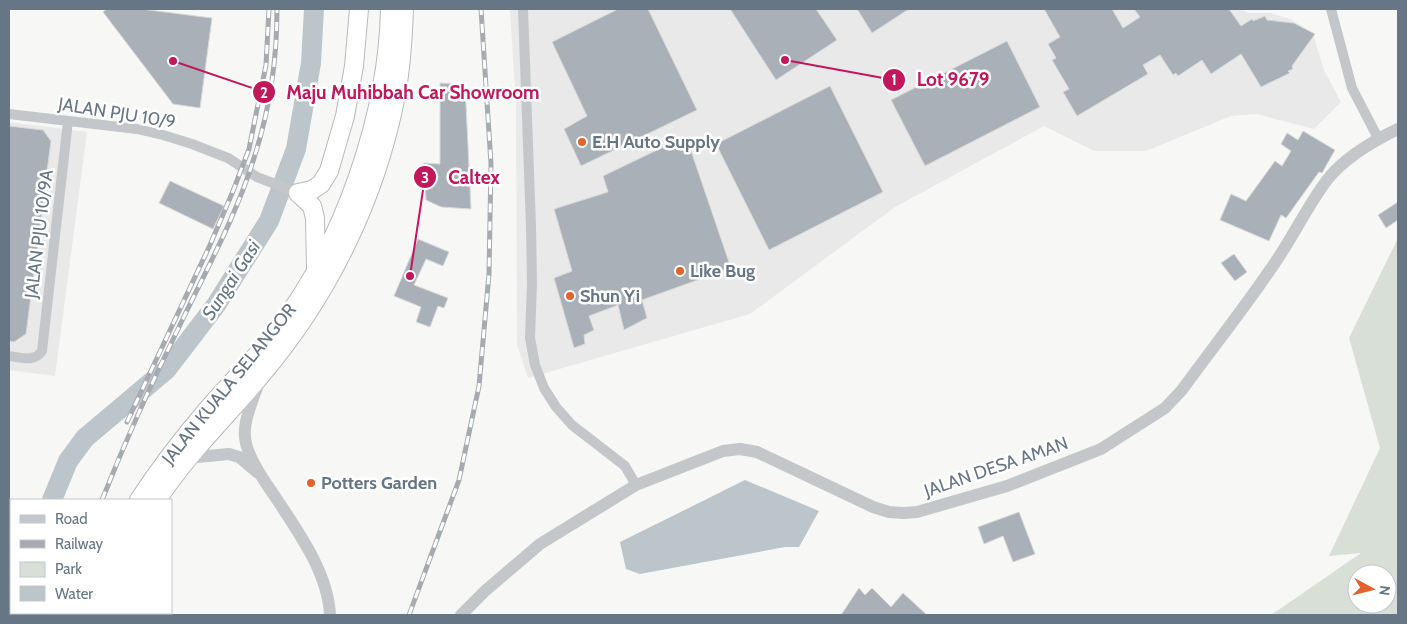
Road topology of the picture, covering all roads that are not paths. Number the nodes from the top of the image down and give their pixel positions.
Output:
1 (359, 9) edge
2 (390, 9) edge
3 (404, 9) edge
4 (523, 9) edge
5 (1331, 9) edge
6 (9, 114) edge
7 (68, 121) junction
8 (1398, 129) edge
9 (1378, 138) junction
10 (294, 191) junction
11 (316, 268) junction
12 (9, 356) edge
13 (261, 375) junction
14 (187, 458) junction
15 (260, 475) junction
16 (636, 485) junction
17 (140, 499) edge
18 (158, 499) edge
19 (330, 615) edge
20 (460, 615) edge

1 - 10 highway
2 - 11 highway, JALAN KUALA SELANGOR
3 - 13 highway, JALAN KUALA SELANGOR
4 - 16 street
5 - 9 street
6 - 7 street, JALAN PJU 10/9
7 - 10 street, JALAN PJU 10/9
7 - 12 street, JALAN PJU 10/9A
8 - 9 street, JALAN DESA AMAN
9 - 16 street, JALAN DESA AMAN
10 - 11 highway
11 - 17 highway, JALAN KUALA SELANGOR
13 - 14 highway, JALAN KUALA SELANGOR
13 - 15 street
14 - 15 street
14 - 18 highway, JALAN KUALA SELANGOR
15 - 19 street
16 - 20 street, JALAN DESA AMAN

